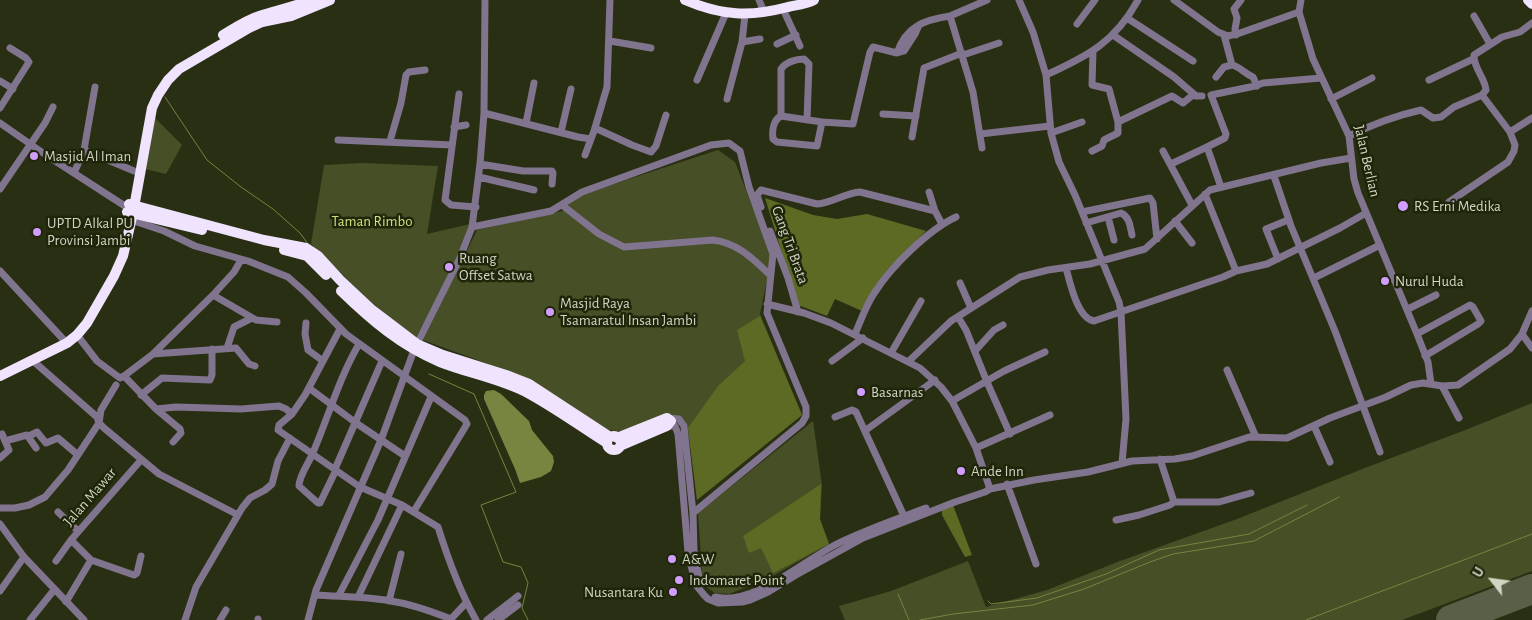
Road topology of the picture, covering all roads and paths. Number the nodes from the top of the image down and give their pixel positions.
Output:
1 (312, 0) edge
2 (330, 0) edge
3 (485, 0) edge
4 (610, 0) edge
5 (685, 0) edge
6 (759, 0) edge
7 (814, 0) edge
8 (987, 0) edge
9 (1019, 0) edge
10 (1095, 0) edge
11 (1138, 0) edge
12 (1174, 0) edge
13 (1241, 0) edge
14 (1301, 0) edge
15 (1528, 0) edge
16 (698, 3) edge
17 (1532, 4) edge
18 (783, 9) junction
19 (764, 12) junction
20 (1299, 12) junction
21 (726, 13) junction
22 (746, 15) junction
23 (950, 16) junction
24 (1474, 16) dead end
25 (1127, 18) junction
26 (1532, 23) edge
27 (1077, 24) dead end
28 (796, 35) junction
29 (1113, 35) junction
30 (1224, 35) junction
31 (1236, 35) junction
32 (760, 39) dead end
33 (610, 41) junction
34 (742, 42) junction
35 (1000, 43) dead end
36 (777, 44) dead end
37 (1490, 44) junction
38 (800, 46) dead end
39 (10, 48) dead end
40 (651, 48) dead end
41 (1093, 51) junction
42 (963, 54) junction
43 (192, 58) junction
44 (1473, 59) junction
45 (1193, 61) dead end
46 (1232, 65) junction
47 (425, 70) dead end
48 (1046, 76) junction
49 (1216, 77) dead end
50 (1321, 78) junction
51 (1372, 78) dead end
52 (697, 80) dead end
53 (1429, 80) dead end
54 (0, 81) edge
55 (534, 83) dead end
56 (1257, 86) junction
57 (95, 87) dead end
58 (13, 89) junction
59 (571, 89) dead end
60 (458, 94) dead end
61 (1194, 94) junction
62 (1482, 95) junction
63 (1202, 96) dead end
64 (727, 99) dead end
65 (1331, 99) junction
66 (53, 107) dead end
67 (0, 108) edge
68 (484, 113) junction
69 (883, 114) dead end
70 (666, 115) dead end
71 (781, 116) junction
72 (916, 116) junction
73 (1532, 118) edge
74 (807, 120) junction
75 (822, 122) junction
76 (1082, 122) dead end
77 (1118, 122) junction
78 (0, 123) edge
79 (526, 123) junction
80 (466, 125) dead end
81 (454, 127) junction
82 (595, 128) junction
83 (1050, 130) junction
84 (561, 132) junction
85 (1510, 132) junction
86 (980, 134) junction
87 (1349, 136) junction
88 (912, 137) dead end
89 (591, 139) junction
90 (338, 140) dead end
91 (390, 141) junction
92 (30, 144) junction
93 (452, 145) junction
94 (1207, 147) junction
95 (982, 148) dead end
96 (84, 150) junction
97 (1092, 151) dead end
98 (1163, 151) dead end
99 (585, 155) dead end
100 (1351, 158) junction
101 (480, 164) junction
102 (1171, 164) junction
103 (134, 171) junction
104 (74, 173) junction
105 (1274, 176) junction
106 (479, 177) junction
107 (552, 184) dead end
108 (1, 185) edge
109 (1221, 187) junction
110 (534, 190) dead end
111 (929, 192) dead end
112 (1205, 194) junction
113 (1449, 202) dead end
114 (562, 205) junction
115 (1192, 205) junction
116 (476, 207) junction
117 (130, 210) junction
118 (935, 211) junction
119 (1082, 212) junction
120 (1366, 213) junction
121 (956, 217) dead end
122 (1108, 217) junction
123 (1288, 220) junction
124 (1175, 221) junction
125 (1086, 223) junction
126 (942, 224) junction
127 (472, 227) junction
128 (1132, 235) dead end
129 (1157, 239) junction
130 (1114, 240) dead end
131 (1192, 243) dead end
132 (1380, 245) junction
133 (1301, 247) junction
134 (1278, 258) junction
135 (241, 260) junction
136 (1101, 260) junction
137 (117, 264) junction
138 (1066, 268) junction
139 (0, 271) edge
140 (1236, 271) junction
141 (770, 275) junction
142 (1314, 278) junction
143 (960, 283) dead end
144 (214, 295) junction
145 (1436, 295) dead end
146 (921, 301) dead end
147 (767, 304) junction
148 (971, 308) junction
149 (1408, 310) junction
150 (1532, 311) edge
151 (798, 312) junction
152 (1121, 312) junction
153 (958, 317) junction
154 (252, 318) junction
155 (277, 322) dead end
156 (306, 323) dead end
157 (1004, 325) dead end
158 (340, 329) junction
159 (855, 334) junction
160 (1417, 334) junction
161 (1522, 334) junction
162 (77, 335) junction
163 (63, 338) junction
164 (863, 338) junction
165 (359, 344) junction
166 (416, 347) junction
167 (227, 348) junction
168 (1532, 348) edge
169 (212, 349) junction
170 (975, 352) junction
171 (1045, 352) dead end
172 (891, 353) junction
173 (154, 354) junction
174 (1425, 356) junction
175 (32, 360) junction
176 (382, 360) junction
177 (323, 361) junction
178 (832, 361) dead end
179 (909, 361) junction
180 (255, 366) dead end
181 (0, 370) edge
182 (1227, 370) dead end
183 (0, 376) edge
184 (124, 376) junction
185 (405, 377) junction
186 (934, 380) junction
187 (987, 382) junction
188 (1431, 384) junction
189 (116, 385) dead end
190 (1442, 386) junction
191 (309, 388) junction
192 (142, 395) junction
193 (431, 396) junction
194 (952, 401) junction
195 (332, 404) junction
196 (1363, 406) junction
197 (156, 409) junction
198 (292, 414) junction
199 (1050, 415) dead end
200 (836, 417) dead end
201 (1459, 418) dead end
202 (667, 422) junction
203 (99, 423) junction
204 (356, 423) junction
205 (1314, 426) junction
206 (866, 430) junction
207 (1010, 434) junction
208 (29, 436) junction
209 (1256, 437) junction
210 (290, 438) junction
211 (381, 440) junction
212 (173, 442) dead end
213 (36, 448) dead end
214 (976, 448) junction
215 (1380, 452) dead end
216 (312, 454) junction
217 (78, 455) junction
218 (405, 456) junction
219 (0, 458) edge
220 (1160, 459) junction
221 (141, 460) junction
222 (1330, 462) dead end
223 (1122, 463) junction
224 (336, 470) junction
225 (1007, 484) junction
226 (360, 486) junction
227 (990, 489) junction
228 (1251, 494) dead end
229 (387, 498) junction
230 (1174, 502) junction
231 (402, 505) junction
232 (0, 508) edge
233 (414, 511) junction
234 (58, 512) dead end
235 (693, 513) junction
236 (238, 515) junction
237 (904, 516) junction
238 (1116, 520) dead end
239 (0, 524) edge
240 (78, 532) junction
241 (862, 536) junction
242 (71, 540) junction
243 (691, 552) junction
244 (401, 554) dead end
245 (141, 556) dead end
246 (24, 557) junction
247 (90, 560) junction
248 (56, 561) dead end
249 (1036, 564) dead end
250 (54, 590) junction
251 (0, 591) edge
252 (315, 595) junction
253 (339, 595) junction
254 (518, 596) dead end
255 (358, 597) junction
256 (389, 601) junction
257 (66, 602) junction
258 (466, 603) junction
259 (518, 605) dead end
260 (226, 610) dead end
261 (82, 619) edge
262 (188, 619) edge
263 (450, 619) edge
264 (30, 620) edge
265 (220, 620) edge
266 (308, 620) edge
267 (476, 620) edge
268 (487, 620) edge
269 (498, 620) edge

1 - 43 highway
2 - 43 highway
3 - 68 street
4 - 33 street
5 - 16 highway
6 - 19 street
7 - 18 highway
8 - 23 street
9 - 48 street
10 - 27 street
11 - 25 street
12 - 30 street
13 - 31 street
14 - 20 street, Jalan Berlian
15 - 17 highway
16 - 21 highway
18 - 19 highway
18 - 28 street
19 - 22 highway
20 - 31 street
20 - 50 street, Jalan Berlian
21 - 22 highway
21 - 52 street
22 - 34 street
23 - 42 street
23 - 75 street
24 - 37 street
25 - 29 street
25 - 45 street
26 - 37 street
28 - 36 street
28 - 38 street
29 - 41 street
29 - 61 street
30 - 31 street
30 - 46 street
32 - 34 street
33 - 40 street
33 - 82 street
34 - 64 street
35 - 42 street
37 - 44 street
39 - 58 street
41 - 48 street
41 - 77 street
42 - 72 street
42 - 86 street
43 - 103 highway
43 - 117 highway
44 - 53 street
44 - 62 street
46 - 49 street
46 - 56 street
47 - 91 street
48 - 83 street
50 - 56 street
50 - 65 street, Jalan Berlian
51 - 65 street
54 - 58 street
55 - 79 street
56 - 94 street
57 - 96 street
58 - 67 street
59 - 84 street
60 - 81 street
61 - 63 street
61 - 77 street
62 - 85 street
62 - 87 street
65 - 87 street, Jalan Berlian
66 - 92 street
68 - 79 street
68 - 101 street
69 - 72 street
70 - 82 street
71 - 74 street
71 - 74 street
71 - 75 street
72 - 88 street
73 - 85 street
74 - 75 street
76 - 83 street
77 - 97 street
78 - 92 street
79 - 84 street
80 - 81 street
81 - 93 street
82 - 89 street
83 - 86 street
83 - 119 street
84 - 89 street
85 - 113 street
86 - 95 street
87 - 100 street, Jalan Berlian
89 - 99 street
90 - 91 street
91 - 93 street
92 - 104 street
92 - 108 street
93 - 116 street
94 - 102 street
94 - 109 street
96 - 103 street
96 - 104 street
98 - 102 street
100 - 105 street
100 - 120 street, Jalan Berlian
101 - 106 street
101 - 107 street
102 - 115 street
103 - 117 highway
104 - 117 street
105 - 109 street
105 - 123 street
106 - 110 street
106 - 116 street
109 - 112 street
111 - 118 street
112 - 115 street
112 - 140 street
114 - 127 street
114 - 141 street
114 - 141 street
115 - 124 street
116 - 127 street
117 - 135 street
117 - 137 highway
117 - 166 highway
118 - 126 street
118 - 151 street, Gang Tri Brata
119 - 125 street
119 - 129 street
120 - 132 street, Jalan Berlian
120 - 133 street
121 - 126 street
122 - 125 street
122 - 128 street
122 - 130 street
123 - 133 street
123 - 134 street
124 - 129 street
124 - 131 street
125 - 136 street
126 - 159 street
127 - 166 street
129 - 136 street
132 - 142 street
132 - 149 street, Jalan Berlian
133 - 134 street
133 - 142 street
134 - 140 street
135 - 144 street
135 - 158 street
136 - 138 street
136 - 152 street
137 - 162 highway
137 - 163 highway
138 - 148 street
138 - 152 street
139 - 163 street
140 - 152 street
141 - 147 street
142 - 196 street
143 - 148 street
144 - 154 street
144 - 173 street
145 - 149 street
146 - 172 street
147 - 151 street
147 - 235 street
148 - 153 street
149 - 160 street, Jalan Berlian
150 - 161 street
151 - 159 street
152 - 223 street
153 - 170 street
153 - 179 street
154 - 155 street
154 - 167 street
156 - 177 street
157 - 170 street
158 - 165 street
158 - 177 street
159 - 164 street
160 - 174 street, Jalan Berlian
160 - 174 street
161 - 168 street
161 - 190 street
162 - 175 highway
162 - 184 street
163 - 181 highway
164 - 172 street
164 - 178 street
165 - 176 street
165 - 195 street
166 - 185 street
166 - 202 highway
167 - 169 street
167 - 180 street
169 - 173 street
169 - 192 street
170 - 187 street
171 - 187 street
172 - 179 street
173 - 184 street
174 - 188 street, Jalan Berlian
175 - 183 highway
175 - 203 street
176 - 185 street
176 - 204 street
177 - 191 street
179 - 186 street
182 - 209 street
184 - 192 street
185 - 193 street
185 - 211 street
186 - 194 street
186 - 206 street
187 - 194 street
187 - 207 street
188 - 190 street
188 - 196 street
189 - 203 street
190 - 201 street
191 - 195 street
191 - 198 street
192 - 197 street
193 - 218 street
193 - 233 street
194 - 214 street
195 - 204 street
195 - 216 street
196 - 205 street
196 - 215 street
197 - 198 street
197 - 212 street
198 - 210 street
199 - 207 street
200 - 206 street
202 - 235 street
202 - 243 street
203 - 217 street
203 - 221 street
204 - 211 street
204 - 224 street
205 - 209 street
205 - 222 street
206 - 237 street
207 - 214 street
208 - 213 street
208 - 217 street
208 - 219 street
209 - 220 street
210 - 216 street
210 - 236 street
211 - 218 street
211 - 226 street
214 - 227 street
216 - 224 street
216 - 224 street
217 - 232 street
218 - 229 street
220 - 223 street
220 - 230 street
221 - 236 street
221 - 240 street, Jalan Mawar
223 - 225 street
224 - 226 street
225 - 227 street
225 - 249 street
226 - 229 street
226 - 252 street
227 - 237 street
227 - 241 street
228 - 230 street
229 - 231 street
229 - 253 street
230 - 238 street
231 - 233 street
231 - 255 street
233 - 258 street
234 - 240 street
235 - 243 street
236 - 262 street
237 - 241 street
239 - 246 street
240 - 242 street, Jalan Mawar
241 - 243 street
242 - 247 street, Jalan Mawar
242 - 248 street
244 - 256 street
245 - 247 street
246 - 250 street
246 - 251 street
247 - 257 street
250 - 257 street
250 - 264 street
252 - 253 street
252 - 266 street
253 - 255 street
254 - 268 street
255 - 256 street
256 - 263 street
257 - 261 street
258 - 263 street
258 - 267 street
259 - 269 street
260 - 265 street

